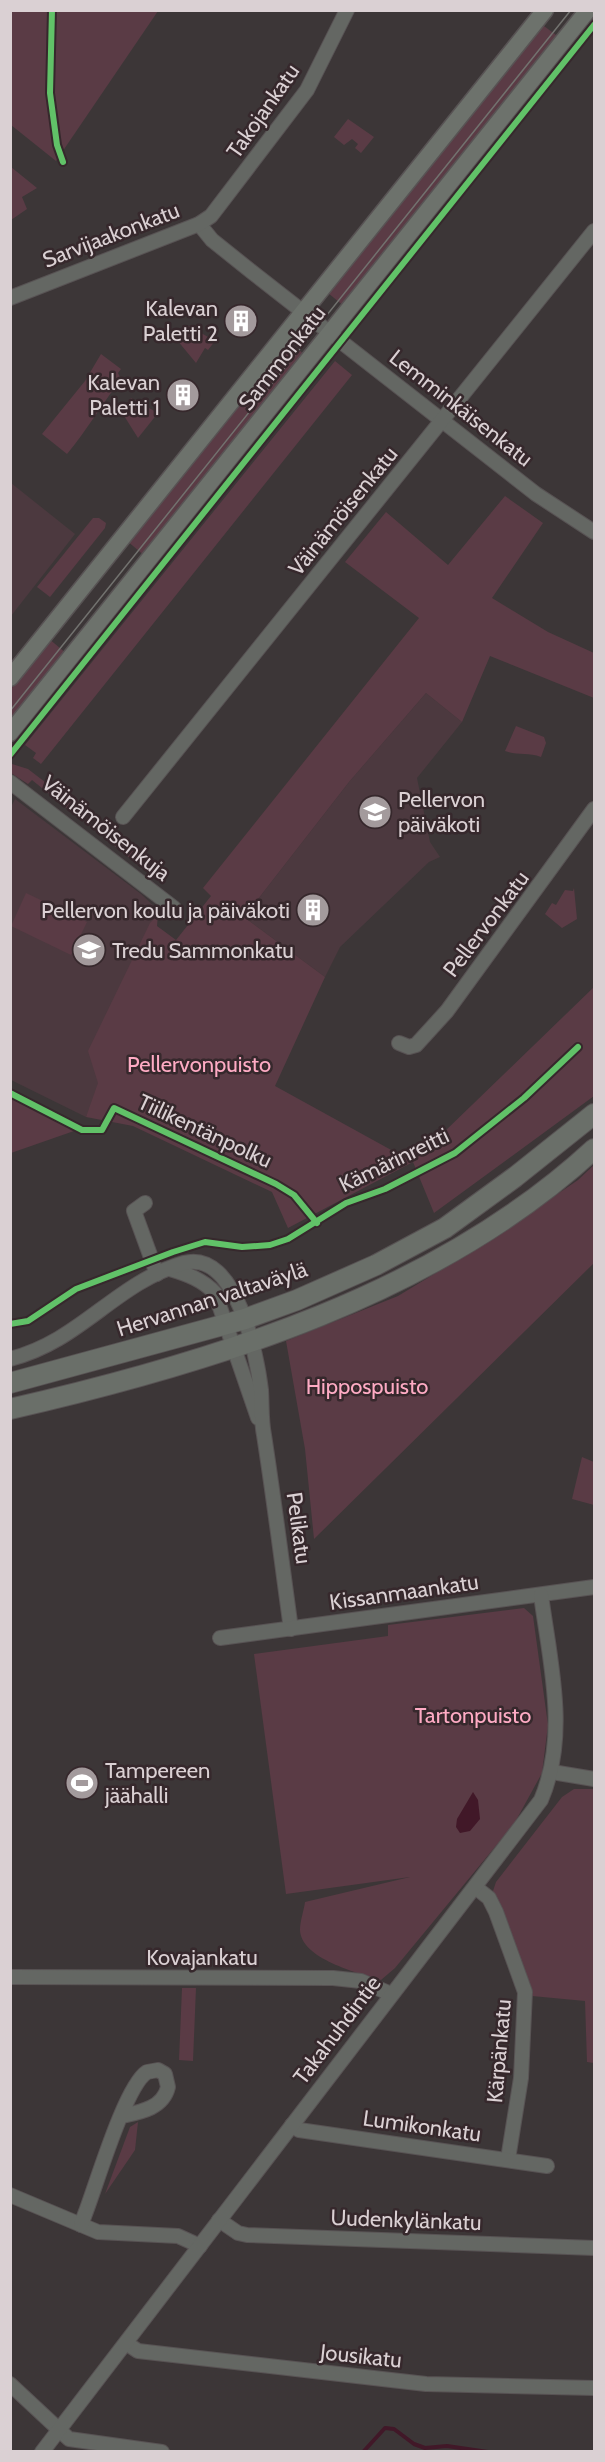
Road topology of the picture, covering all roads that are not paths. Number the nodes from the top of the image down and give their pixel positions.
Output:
1 (347, 10) edge
2 (545, 10) edge
3 (588, 10) edge
4 (199, 224) junction
5 (594, 231) edge
6 (10, 298) edge
7 (303, 312) junction
8 (330, 332) junction
9 (444, 421) junction
10 (594, 532) edge
11 (10, 678) edge
12 (10, 733) edge
13 (10, 782) edge
14 (594, 809) edge
15 (123, 817) dead end
16 (174, 908) dead end
17 (399, 1043) dead end
18 (594, 1114) edge
19 (594, 1149) edge
20 (145, 1203) dead end
21 (164, 1271) junction
22 (236, 1322) junction
23 (242, 1344) junction
24 (10, 1359) edge
25 (10, 1383) edge
26 (10, 1409) edge
27 (594, 1587) edge
28 (540, 1595) junction
29 (291, 1629) junction
30 (220, 1638) dead end
31 (552, 1772) junction
32 (594, 1779) edge
33 (475, 1887) junction
34 (10, 1977) edge
35 (391, 1994) junction
36 (122, 2116) dead end
37 (292, 2125) junction
38 (508, 2159) junction
39 (547, 2166) dead end
40 (10, 2195) edge
41 (219, 2220) junction
42 (81, 2225) junction
43 (200, 2246) junction
44 (594, 2248) edge
45 (126, 2343) junction
46 (10, 2384) edge
47 (594, 2388) edge
48 (58, 2430) junction
49 (42, 2451) edge
50 (162, 2451) edge

1 - 4 street, Takojankatu
2 - 7 main road, Sammonkatu
3 - 8 main road, Sammonkatu
4 - 6 street, Sarvijaakonkatu
4 - 7 street, Sarvijaakonkatu
5 - 9 street, Väinämöisenkatu
7 - 8 street, Lemminkäisenkatu
7 - 11 main road, Sammonkatu
8 - 9 street, Lemminkäisenkatu
8 - 12 main road, Sammonkatu
9 - 10 street, Lemminkäisenkatu
9 - 15 street, Väinämöisenkatu
13 - 16 street, Väinämöisenkuja
14 - 17 street, Pellervonkatu
18 - 22 highway, Hervannan valtaväylä
19 - 23 highway
20 - 21 street
21 - 22 street, Pelikatu
21 - 24 street, Pelikatu
22 - 23 street, Pelikatu
22 - 25 highway, Hervannan valtaväylä
23 - 26 highway
23 - 29 street, Pelikatu
27 - 28 street, Kissanmaankatu
28 - 29 street, Kissanmaankatu
28 - 31 street, Takahuhdintie
29 - 30 street, Kissanmaankatu
31 - 32 street
31 - 33 street, Takahuhdintie
33 - 35 street, Takahuhdintie
33 - 38 street, Kärpänkatu
34 - 35 street, Kovajankatu
35 - 37 street, Takahuhdintie
36 - 42 street
37 - 38 street, Lumikonkatu
37 - 41 street, Takahuhdintie
38 - 39 street, Lumikonkatu
40 - 42 street
41 - 43 street, Takahuhdintie
41 - 44 street, Uudenkylänkatu
42 - 43 street
43 - 45 street, Takahuhdintie
45 - 47 street, Jousikatu
45 - 48 street, Takahuhdintie
46 - 48 street
48 - 49 street, Takahuhdintie
48 - 50 street

